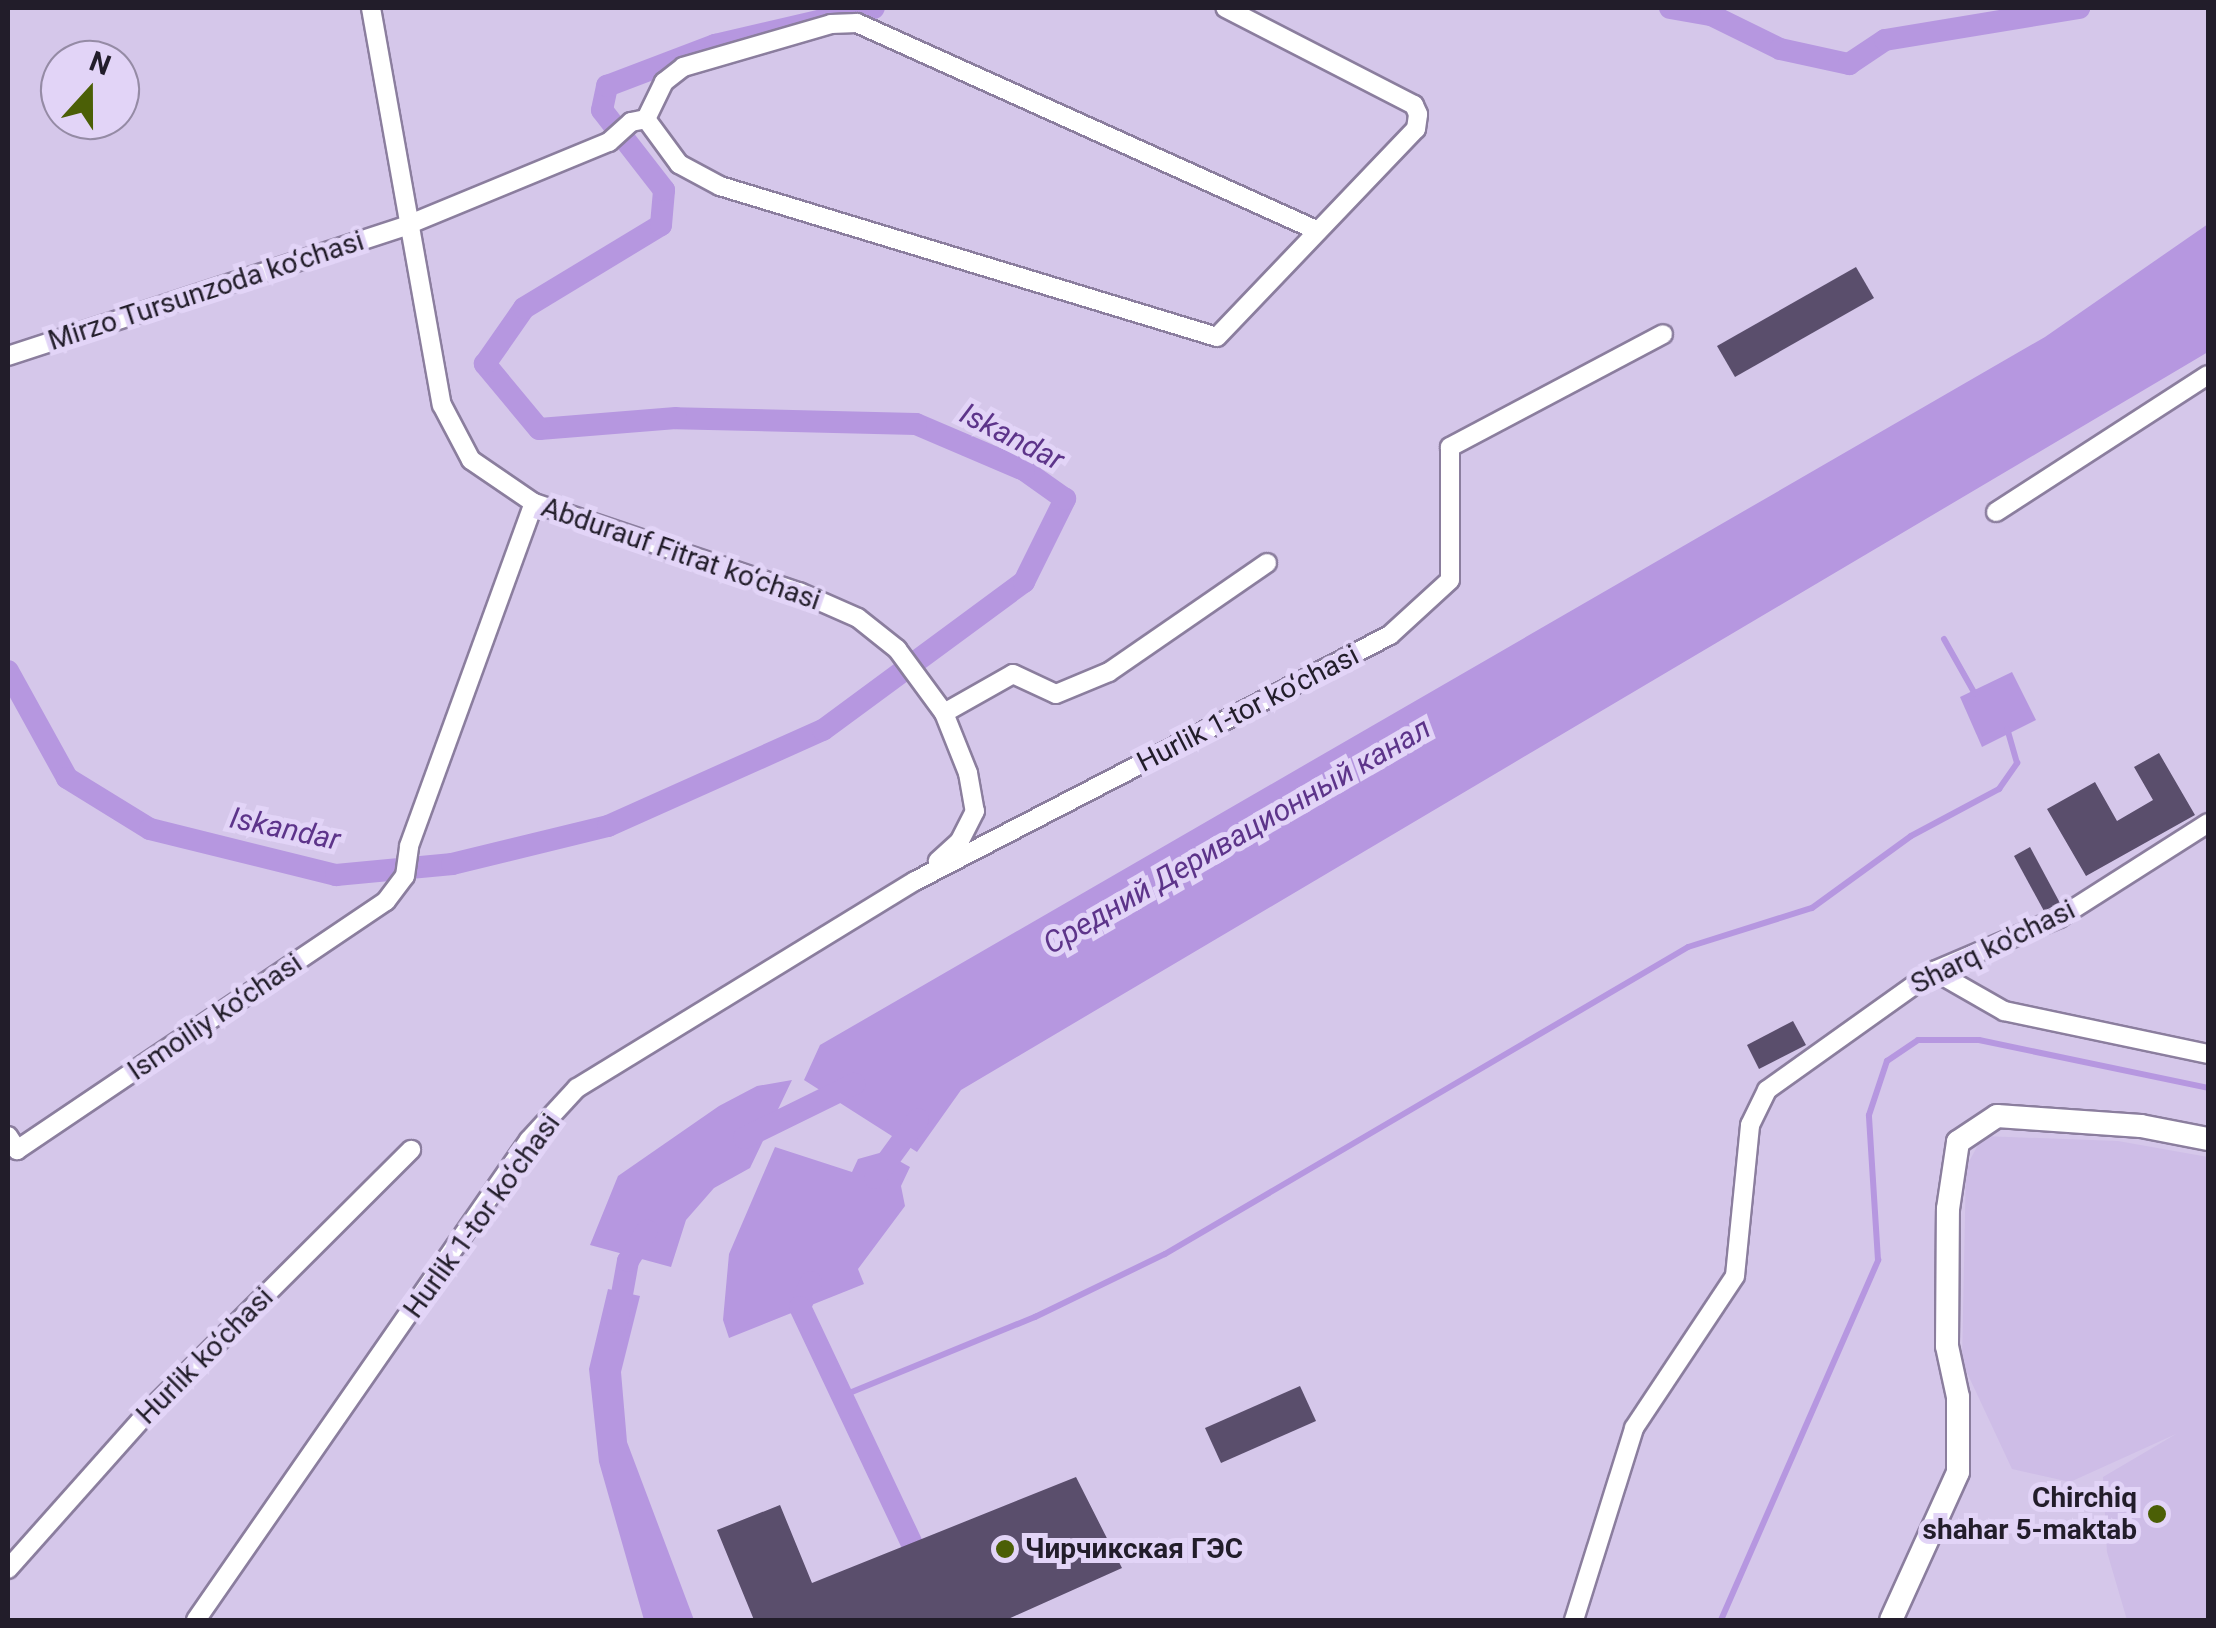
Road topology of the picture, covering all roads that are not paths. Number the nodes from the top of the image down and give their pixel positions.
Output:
1 (371, 8) edge
2 (1226, 8) edge
3 (639, 120) junction
4 (405, 226) junction
5 (1316, 230) junction
6 (1664, 334) dead end
7 (8, 356) edge
8 (2208, 375) edge
9 (534, 503) junction
10 (1996, 512) dead end
11 (1267, 563) dead end
12 (926, 683) joint
13 (944, 713) junction
14 (2208, 823) edge
15 (915, 882) junction
16 (1934, 970) junction
17 (2208, 1054) edge
18 (2208, 1140) edge
19 (12, 1143) edge
20 (411, 1150) dead end
21 (8, 1569) edge
22 (196, 1620) edge
23 (1574, 1620) edge
24 (1891, 1620) edge

1 - 4 street, Abdurauf Fitrat ko‘chasi
2 - 5 street
3 - 4 street, Mirzo Tursunzoda ko‘chasi
3 - 5 street, Mirzo Tursunzoda ko‘chasi
3 - 5 street
4 - 7 street, Mirzo Tursunzoda ko‘chasi
4 - 9 street, Abdurauf Fitrat ko‘chasi
6 - 15 street, Hurlik 1-tor ko‘chasi
8 - 10 street
9 - 12 street, Abdurauf Fitrat ko‘chasi
9 - 19 street, Ismoiliy ko‘chasi
11 - 13 street
12 - 13 street, Hurlik 1-tor ko‘chasi
13 - 15 street, Hurlik 1-tor ko‘chasi
14 - 16 street, Sharq ko'chasi
15 - 22 street, Hurlik 1-tor ko‘chasi
16 - 17 street
16 - 23 street, Sharq ko'chasi
18 - 24 street
20 - 21 street, Hurlik ko‘chasi

